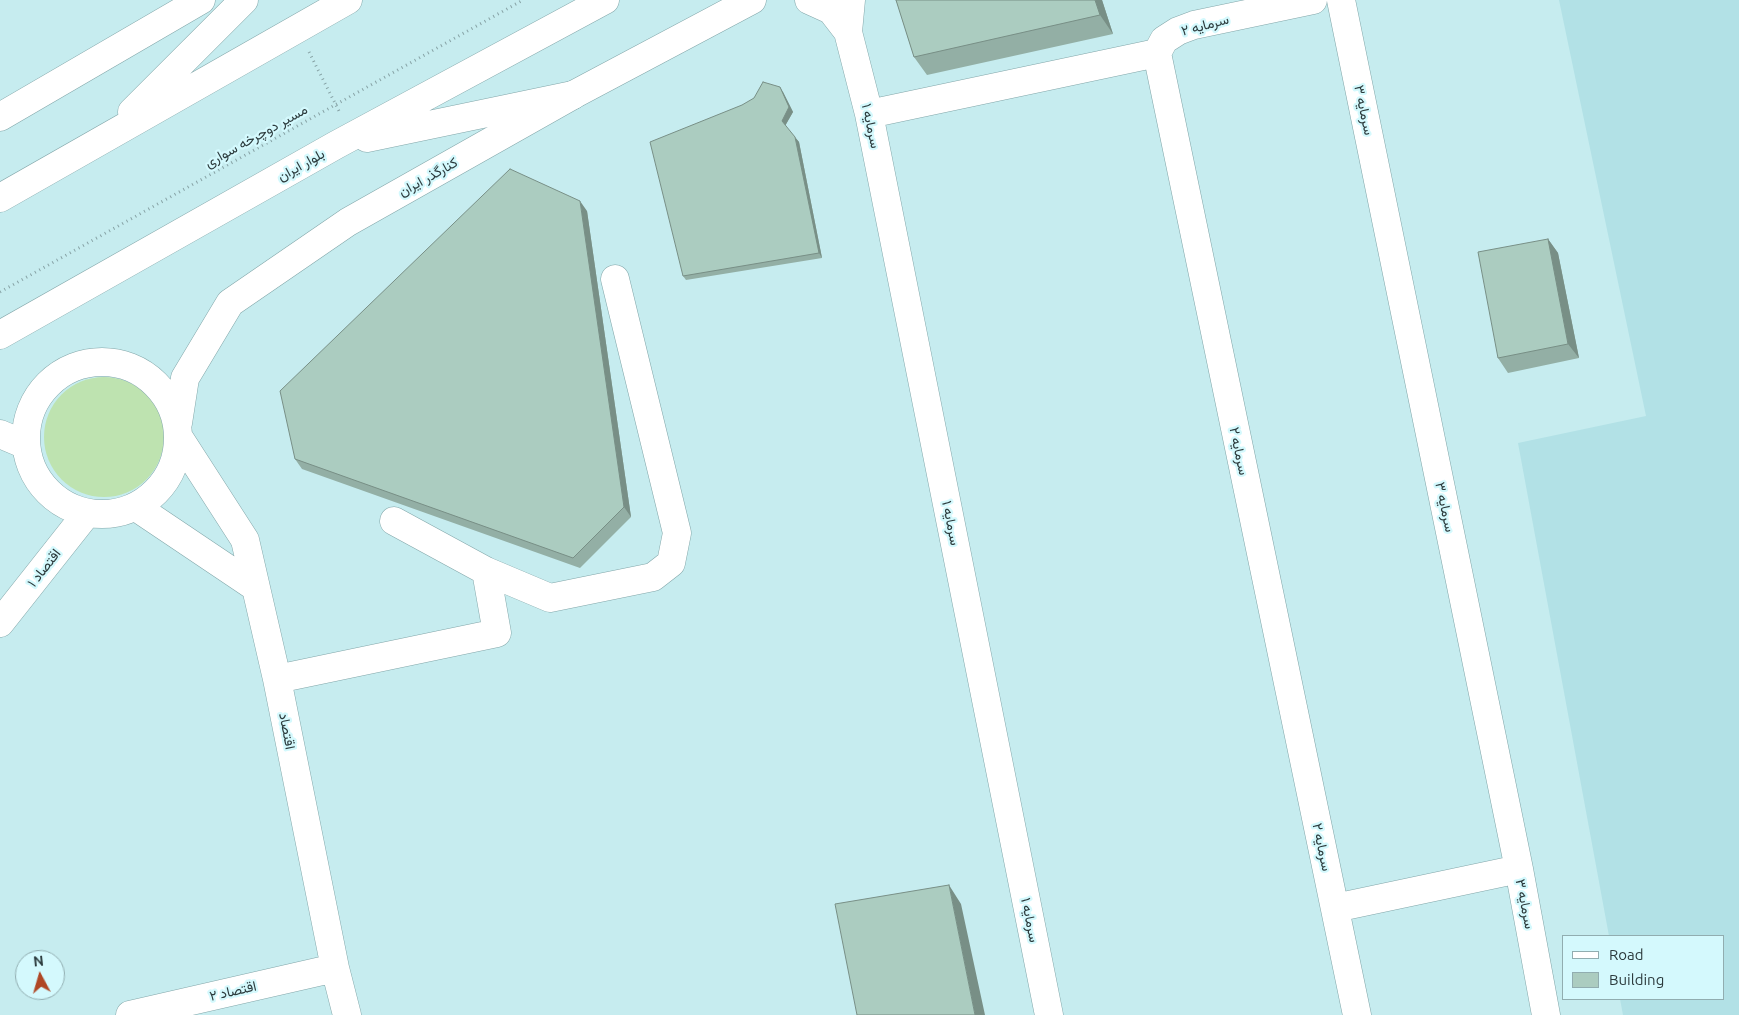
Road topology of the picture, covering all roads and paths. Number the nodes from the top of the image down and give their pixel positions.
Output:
1 (201, 0) edge
2 (244, 0) edge
3 (348, 0) edge
4 (522, 0) edge
5 (605, 0) edge
6 (752, 0) edge
7 (809, 0) edge
8 (851, 0) edge
9 (1313, 0) edge
10 (1341, 0) edge
11 (297, 29) junction
12 (848, 32) junction
13 (1156, 53) junction
14 (573, 95) junction
15 (336, 104) junction
16 (869, 114) junction
17 (0, 116) edge
18 (106, 137) junction
19 (344, 141) junction
20 (0, 198) edge
21 (615, 279) dead end
22 (0, 292) edge
23 (0, 335) edge
24 (178, 430) junction
25 (0, 434) edge
26 (26, 445) junction
27 (136, 507) junction
28 (87, 513) junction
29 (394, 521) dead end
30 (486, 571) junction
31 (255, 587) junction
32 (0, 623) edge
33 (277, 679) junction
34 (1518, 869) junction
35 (1335, 908) junction
36 (336, 968) junction
37 (130, 1015) edge
38 (347, 1015) edge
39 (1049, 1015) edge
40 (1357, 1015) edge
41 (1546, 1015) edge

1 - 17 street
2 - 18 street
3 - 11 street
4 - 15 path, مسیر دوچرخه سواری
5 - 19 street, بلوار ایران
6 - 14 street, کنارگذر ایران
7 - 12 street
8 - 12 street
9 - 13 street, سرمایه ۲
10 - 34 street, سرمایه ۳
11 - 15 path
11 - 18 street
12 - 16 street, سرمایه ۱
13 - 16 street
13 - 35 street, سرمایه ۲
14 - 19 street
14 - 24 street, کنارگذر ایران
15 - 19 path
15 - 22 path, مسیر دوچرخه سواری
16 - 39 street, سرمایه ۱
18 - 20 street
19 - 23 street, بلوار ایران
21 - 30 street
24 - 26 street
24 - 27 street
24 - 31 street, اقتصاد
25 - 26 street
26 - 28 street
27 - 28 street
27 - 31 street
28 - 32 street, اقتصاد ۱
29 - 30 street
30 - 33 street
31 - 33 street, اقتصاد
33 - 36 street, اقتصاد
34 - 35 street
34 - 41 street, سرمایه ۳
35 - 40 street, سرمایه ۲
36 - 37 street, اقتصاد ۲
36 - 38 street, اقتصاد

